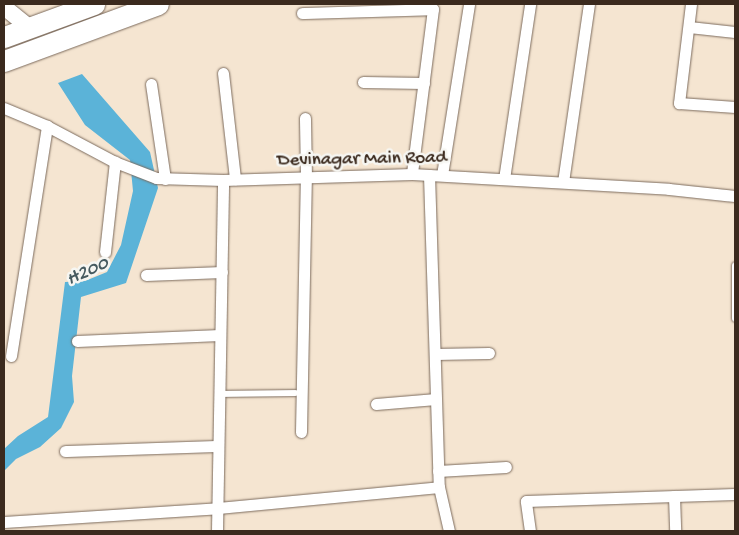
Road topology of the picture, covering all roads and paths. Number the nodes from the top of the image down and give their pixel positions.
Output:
1 (94, 4) edge
2 (158, 4) edge
3 (469, 4) edge
4 (530, 4) edge
5 (589, 4) edge
6 (691, 4) edge
7 (4, 7) edge
8 (302, 13) dead end
9 (689, 27) junction
10 (30, 28) junction
11 (735, 32) edge
12 (4, 37) edge
13 (4, 61) edge
14 (222, 73) dead end
15 (363, 82) dead end
16 (424, 83) junction
17 (151, 84) dead end
18 (735, 107) edge
19 (4, 108) edge
20 (305, 118) dead end
21 (47, 126) junction
22 (115, 162) junction
23 (412, 174) junction
24 (429, 175) junction
25 (442, 175) junction
26 (306, 177) junction
27 (160, 179) junction
28 (504, 179) junction
29 (229, 180) junction
30 (563, 182) junction
31 (735, 196) edge
32 (105, 252) dead end
33 (735, 266) edge
34 (222, 272) junction
35 (146, 275) dead end
36 (735, 319) edge
37 (220, 335) junction
38 (77, 341) dead end
39 (488, 353) dead end
40 (434, 354) junction
41 (11, 356) dead end
42 (295, 393) dead end
43 (219, 394) junction
44 (436, 399) junction
45 (376, 404) dead end
46 (301, 432) dead end
47 (218, 446) junction
48 (64, 451) dead end
49 (506, 467) dead end
50 (438, 471) junction
51 (439, 487) junction
52 (735, 494) edge
53 (674, 496) junction
54 (218, 508) junction
55 (4, 522) edge
56 (217, 531) edge
57 (449, 531) edge
58 (530, 531) edge
59 (675, 531) edge

1 - 10 highway
2 - 13 highway
3 - 25 street
4 - 28 street
5 - 30 street
6 - 9 street
7 - 10 street
8 - 16 street
9 - 11 street
9 - 18 street
10 - 12 highway
14 - 29 street
15 - 16 street
16 - 23 street
17 - 27 street
19 - 21 street, Devinagar Main Road
20 - 26 street
21 - 22 street, Devinagar Main Road
21 - 41 street
22 - 27 street, Devinagar Main Road
22 - 32 street
23 - 24 street, Devinagar Main Road
23 - 26 street, Devinagar Main Road
24 - 25 street, Devinagar Main Road
24 - 40 street
25 - 28 street, Devinagar Main Road
26 - 29 street, Devinagar Main Road
26 - 46 street
27 - 29 street, Devinagar Main Road
28 - 30 street, Devinagar Main Road
29 - 34 street
30 - 31 street, Devinagar Main Road
33 - 36 lane
34 - 35 street
34 - 37 street
37 - 38 street
37 - 43 street
39 - 40 street
40 - 44 street
42 - 43 lane
43 - 47 street
44 - 45 street
44 - 50 street
47 - 48 street
47 - 54 street
49 - 50 street
50 - 51 street
51 - 54 street
51 - 57 street
52 - 53 street
53 - 58 street
53 - 59 street
54 - 55 street
54 - 56 street

